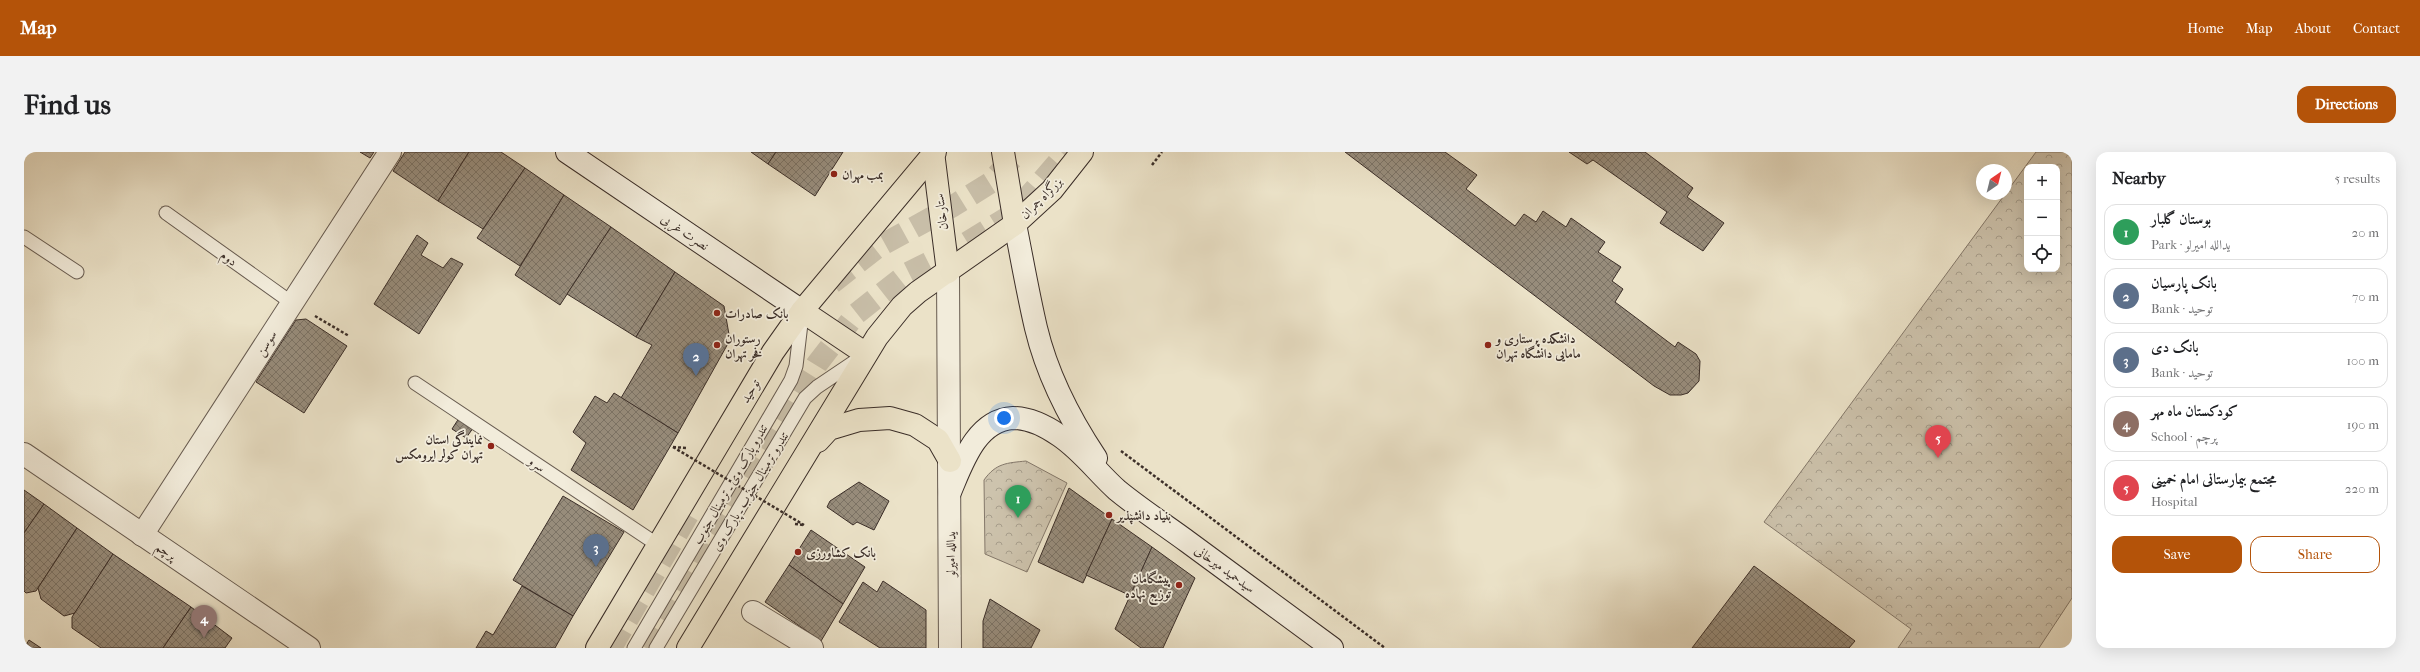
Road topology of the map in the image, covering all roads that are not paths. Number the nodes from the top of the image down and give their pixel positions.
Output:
1 (390, 152) edge
2 (567, 152) edge
3 (1003, 152) edge
4 (1082, 152) edge
5 (933, 153) edge
6 (166, 213) dead end
7 (1015, 224) junction
8 (24, 237) edge
9 (77, 272) dead end
10 (948, 272) junction
11 (292, 303) junction
12 (802, 311) junction
13 (866, 354) junction
14 (415, 383) dead end
15 (807, 452) junction
16 (24, 454) edge
17 (950, 461) junction
18 (1118, 490) junction
19 (950, 492) junction
20 (142, 535) junction
21 (658, 546) junction
22 (753, 612) dead end
23 (1325, 646) edge
24 (309, 648) edge
25 (597, 648) edge
26 (634, 648) edge
27 (656, 648) edge
28 (688, 648) edge
29 (812, 648) edge
30 (950, 648) edge

1 - 11 street, سوسن
2 - 12 street, نصرت غربی
3 - 7 main road
4 - 7 main road, بزرگراه چمران
5 - 10 main road, ستارخان
5 - 12 main road, توحید
6 - 11 lane, دوم
7 - 10 main road
7 - 18 street
8 - 9 lane
10 - 13 main road
10 - 17 street, یدالله امیرلو
11 - 20 street, سوسن
12 - 13 main road
12 - 21 main road, توحید
12 - 26 lane, تندرو پارک وی ـ ترمینال جنوب
13 - 15 main road
13 - 27 lane, تندرو ترمینال جنوب ـ پارک وی
14 - 21 lane, سرو
15 - 17 main road
15 - 28 main road
16 - 20 street, پرچم
17 - 19 street, یدالله امیرلو
18 - 19 street
18 - 23 street, سیدحمید میرخانی
19 - 30 street, یدالله امیرلو
20 - 24 street, پرچم
21 - 25 main road, توحید
22 - 29 street

